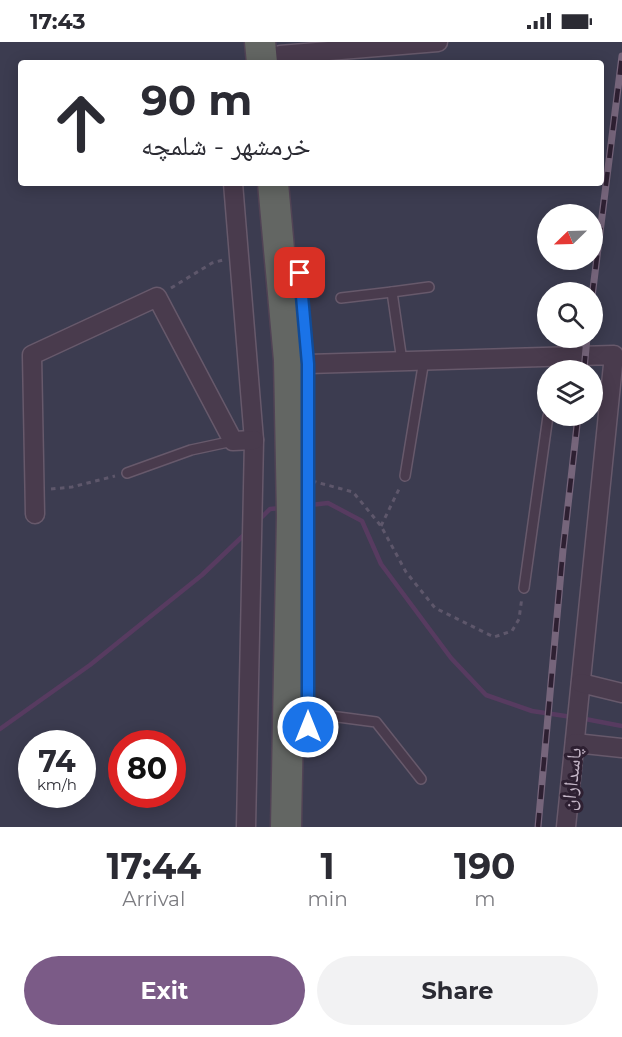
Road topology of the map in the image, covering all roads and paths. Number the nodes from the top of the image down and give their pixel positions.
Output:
1 (438, 42) edge
2 (272, 53) edge
3 (233, 186) edge
4 (273, 186) edge
5 (291, 186) edge
6 (234, 256) dead end
7 (429, 287) dead end
8 (392, 292) junction
9 (157, 297) junction
10 (341, 298) dead end
11 (618, 355) edge
12 (424, 360) junction
13 (576, 360) edge
14 (402, 361) junction
15 (537, 363) edge
16 (308, 364) junction
17 (547, 426) edge
18 (254, 440) junction
19 (233, 441) junction
20 (127, 473) joint
21 (405, 476) joint
22 (34, 490) junction
23 (301, 501) junction
24 (35, 514) dead end
25 (381, 526) junction
26 (524, 588) joint
27 (580, 683) junction
28 (622, 693) edge
29 (308, 712) junction
30 (575, 737) junction
31 (622, 748) edge
32 (421, 779) dead end
33 (246, 827) edge
34 (286, 827) edge
35 (307, 827) edge
36 (566, 827) edge

1 - 2 street
3 - 18 street
4 - 23 highway
5 - 16 highway
6 - 9 path
7 - 8 lane
8 - 10 lane
8 - 14 lane
9 - 19 street
9 - 22 street
11 - 13 street
11 - 27 street, پاسداران
12 - 14 street
12 - 15 street
12 - 21 lane
14 - 16 street
16 - 23 highway
17 - 26 lane
18 - 19 street
18 - 33 street
19 - 20 lane
20 - 22 path
21 - 25 path
22 - 24 street
23 - 25 path
23 - 29 highway
23 - 34 highway
25 - 26 path
27 - 28 street
27 - 30 street, پاسداران
29 - 32 lane
29 - 35 highway
30 - 31 street
30 - 36 street, پاسداران

